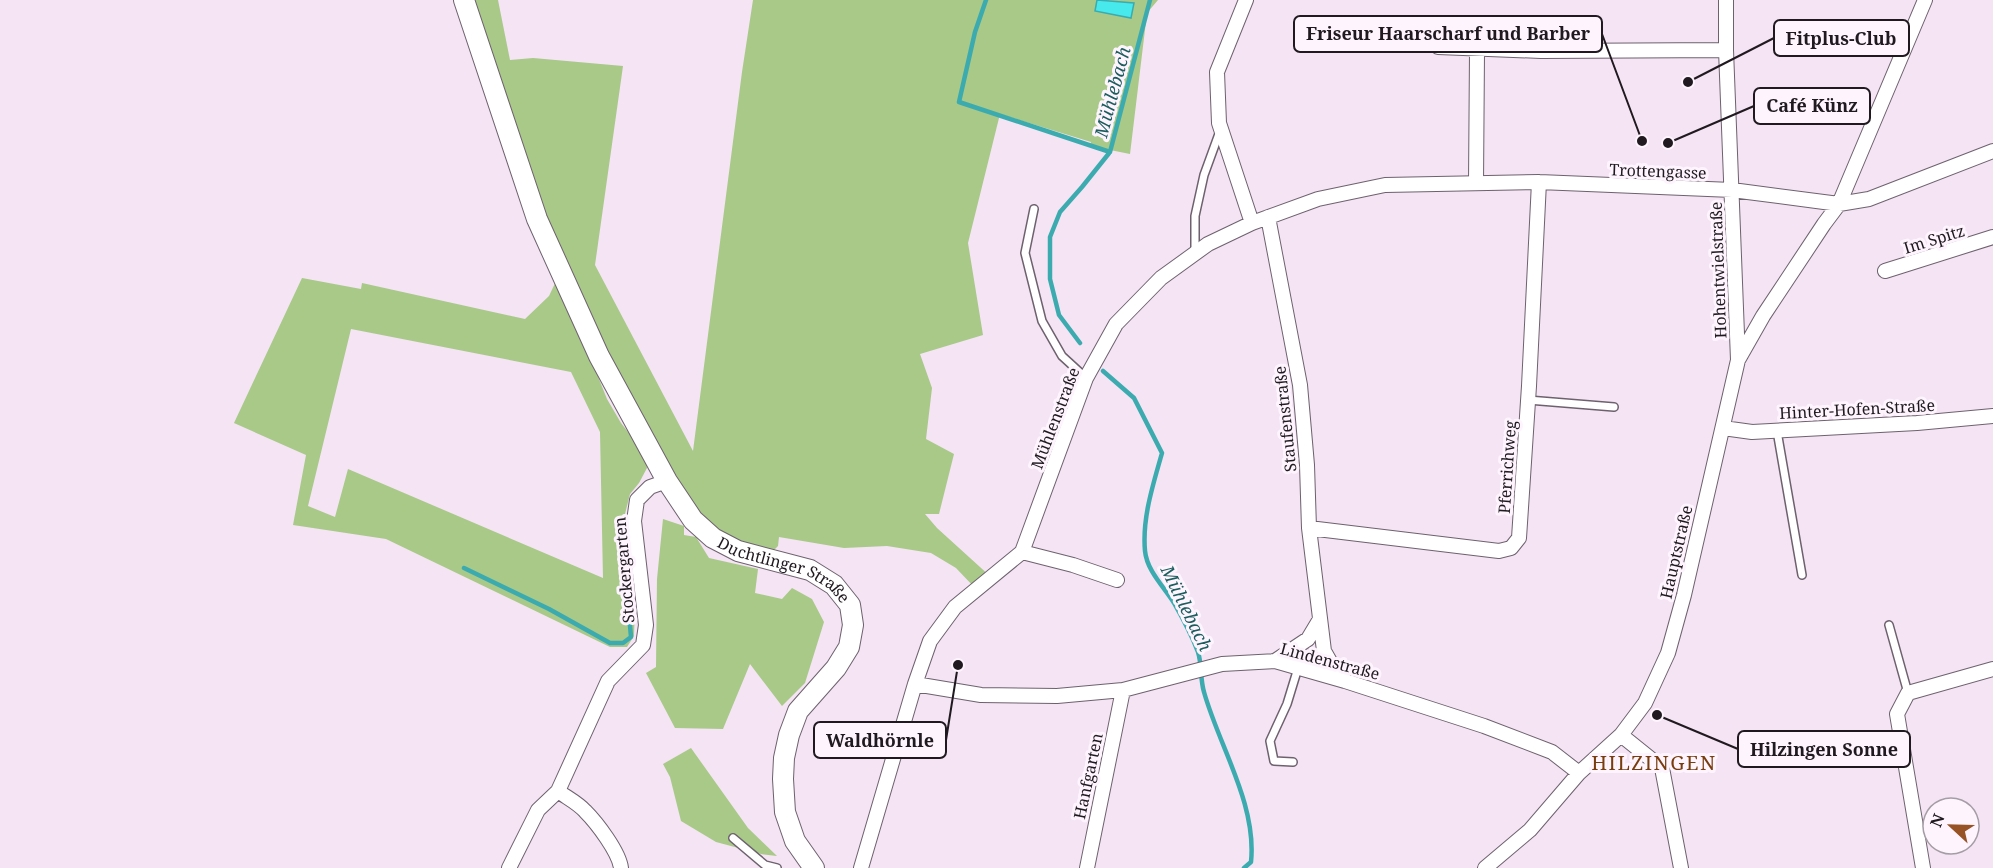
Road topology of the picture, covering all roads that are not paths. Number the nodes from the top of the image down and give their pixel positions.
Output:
1 (464, 0) edge
2 (1246, 0) edge
3 (1726, 0) edge
4 (1925, 0) edge
5 (1438, 47) dead end
6 (1726, 50) junction
7 (1478, 51) dead end
8 (1221, 129) junction
9 (1993, 151) edge
10 (1539, 182) junction
11 (1476, 183) junction
12 (1732, 190) junction
13 (1839, 204) junction
14 (1034, 209) dead end
15 (1268, 217) junction
16 (1252, 223) junction
17 (1993, 237) edge
18 (1195, 254) junction
19 (1885, 271) dead end
20 (1738, 360) junction
21 (1086, 378) junction
22 (1528, 400) junction
23 (1614, 407) dead end
24 (1993, 416) edge
25 (1723, 428) junction
26 (1777, 430) junction
27 (667, 481) junction
28 (1308, 528) junction
29 (1022, 552) junction
30 (1802, 575) dead end
31 (1118, 580) dead end
32 (1320, 620) junction
33 (1889, 625) dead end
34 (1275, 661) junction
35 (1298, 668) junction
36 (1993, 669) edge
37 (1344, 681) junction
38 (915, 684) junction
39 (1123, 690) junction
40 (1908, 693) junction
41 (1621, 735) junction
42 (1293, 762) dead end
43 (1579, 773) junction
44 (558, 791) junction
45 (733, 838) dead end
46 (509, 868) edge
47 (621, 868) edge
48 (777, 868) edge
49 (814, 868) edge
50 (861, 868) edge
51 (1087, 868) edge
52 (1485, 868) edge
53 (1681, 868) edge
54 (1923, 868) edge

1 - 27 main road, Duchtlinger Straße
2 - 8 street
3 - 6 street, Hohentwielstraße
4 - 13 street, Hauptstraße
5 - 6 street
6 - 12 street, Hohentwielstraße
7 - 11 street
8 - 16 street
8 - 18 lane
9 - 13 street, Trottengasse
10 - 11 street, Trottengasse
10 - 12 street, Trottengasse
10 - 22 street, Pferrichweg
11 - 15 street, Trottengasse
12 - 13 street, Trottengasse
12 - 20 street, Hohentwielstraße
13 - 20 street, Hauptstraße
14 - 21 lane
15 - 16 street, Trottengasse
15 - 28 street, Staufenstraße
16 - 18 street, Mühlenstraße
17 - 19 street, Im Spitz
18 - 21 street, Mühlenstraße
20 - 25 street, Hauptstraße
21 - 29 street, Mühlenstraße
22 - 23 lane
22 - 28 street, Pferrichweg
24 - 26 street, Hinter-Hofen-Straße
25 - 26 street, Hinter-Hofen-Straße
25 - 41 street, Hauptstraße
26 - 30 lane
27 - 44 street, Stockergarten
27 - 49 main road, Duchtlinger Straße
28 - 32 street, Staufenstraße
29 - 31 street
29 - 38 street
32 - 34 street
32 - 37 street, Staufenstraße
33 - 40 lane
34 - 35 street, Lindenstraße
34 - 39 street, Lindenstraße
35 - 37 street, Lindenstraße
35 - 42 lane
36 - 40 street
37 - 43 street, Lindenstraße
38 - 39 street, Lindenstraße
38 - 50 street
39 - 51 street, Hanfgarten
40 - 54 street
41 - 43 street, Hauptstraße
41 - 53 street
43 - 52 street, Hauptstraße
44 - 46 street, Stockergarten
44 - 47 street
45 - 48 lane

